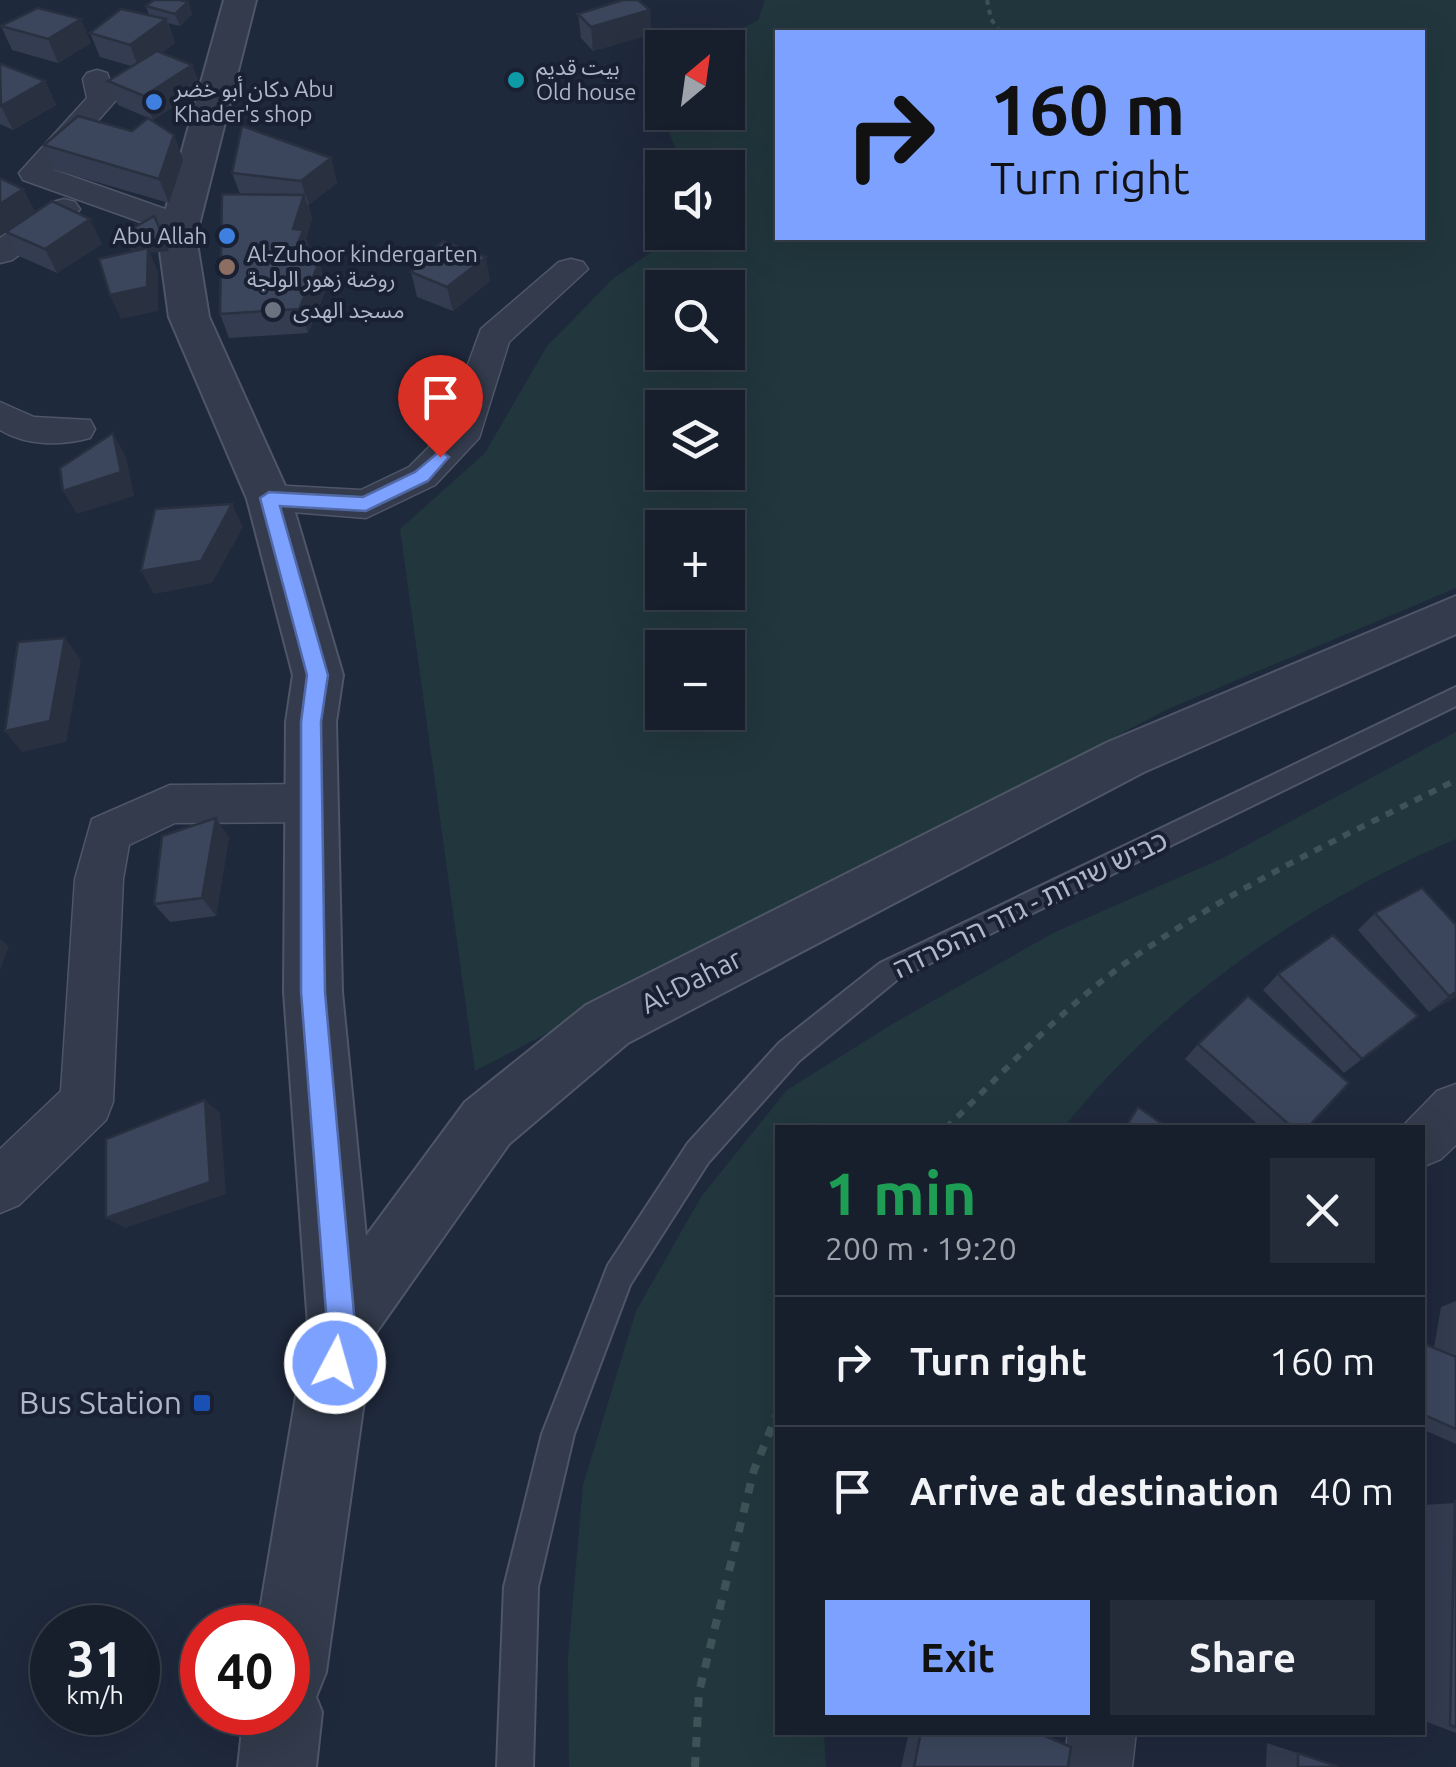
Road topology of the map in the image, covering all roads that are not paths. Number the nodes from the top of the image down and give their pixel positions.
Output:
1 (240, 0) edge
2 (96, 79) dead end
3 (0, 169) edge
4 (34, 173) junction
5 (88, 192) junction
6 (180, 225) junction
7 (0, 253) edge
8 (570, 269) dead end
9 (0, 414) edge
10 (76, 430) dead end
11 (269, 498) junction
12 (1456, 614) edge
13 (1456, 696) edge
14 (311, 803) junction
15 (0, 1186) edge
16 (341, 1325) junction
17 (298, 1605) edge
18 (280, 1735) edge
19 (1102, 1735) edge
20 (277, 1767) edge
21 (515, 1767) edge
22 (1098, 1767) edge

1 - 6 street
2 - 4 street
3 - 4 street
4 - 5 street
5 - 6 street
5 - 7 street
6 - 11 street
8 - 11 street
9 - 10 street
11 - 14 street
12 - 16 street, Al-Dahar
13 - 21 lane, כביש שירות - גדר ההפרדה
14 - 15 street
14 - 16 street
16 - 17 street, Al-Dahar
18 - 20 street
19 - 22 street

